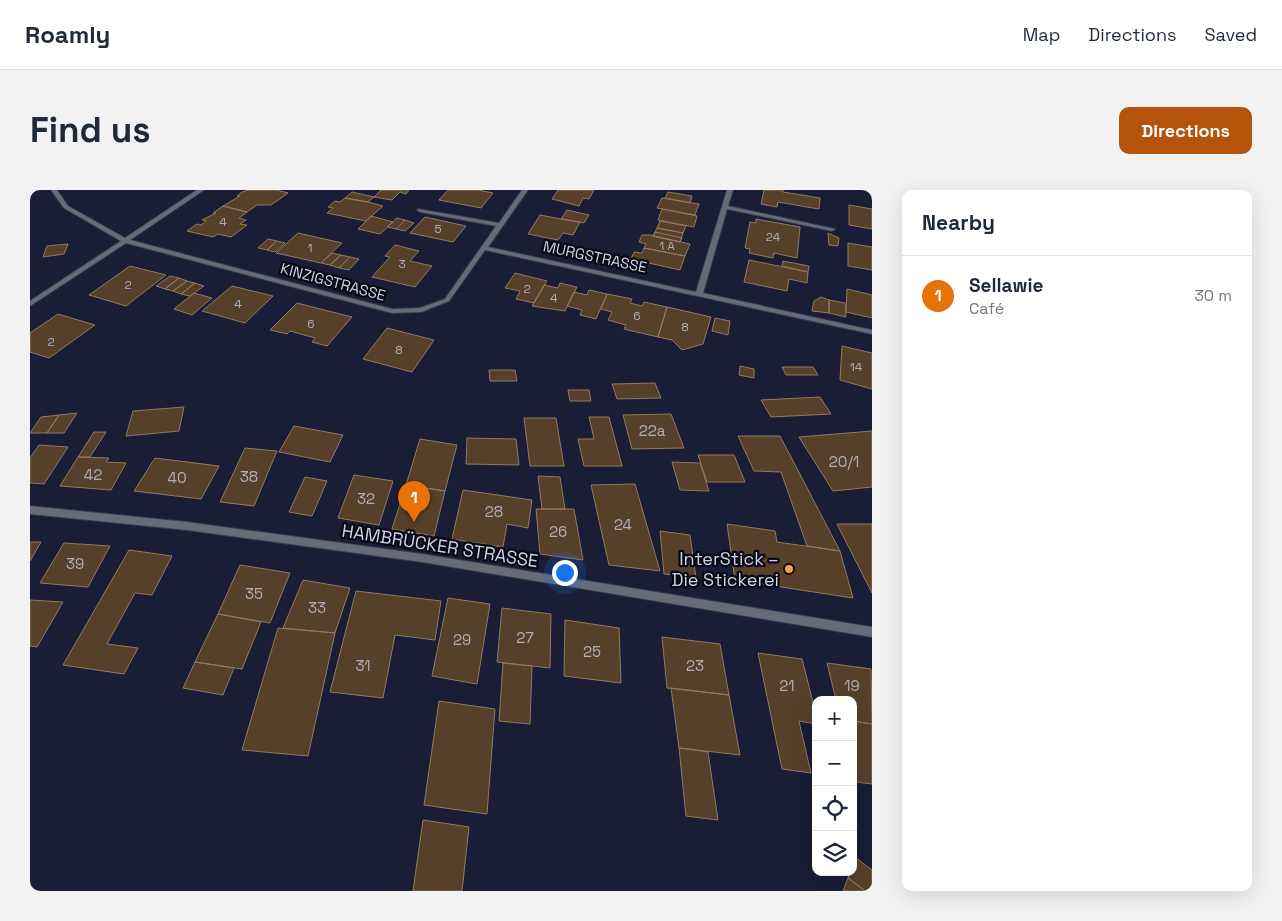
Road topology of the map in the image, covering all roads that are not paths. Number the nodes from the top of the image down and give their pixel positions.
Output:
1 (54, 190) edge
2 (201, 190) edge
3 (525, 190) edge
4 (730, 190) edge
5 (725, 207) junction
6 (420, 210) dead end
7 (500, 225) junction
8 (832, 229) dead end
9 (124, 240) junction
10 (484, 248) junction
11 (700, 294) junction
12 (30, 304) edge
13 (872, 332) edge
14 (30, 510) edge
15 (872, 632) edge

1 - 9 street, KINZIGSTRASSE
2 - 9 street
3 - 7 street, KINZIGSTRASSE
4 - 5 street
5 - 8 street
5 - 11 street
6 - 7 street
7 - 10 street, KINZIGSTRASSE
9 - 10 street, KINZIGSTRASSE
9 - 12 street
10 - 11 street, MURGSTRASSE
11 - 13 street, MURGSTRASSE
14 - 15 street, HAMBRÜCKER STRASSE

